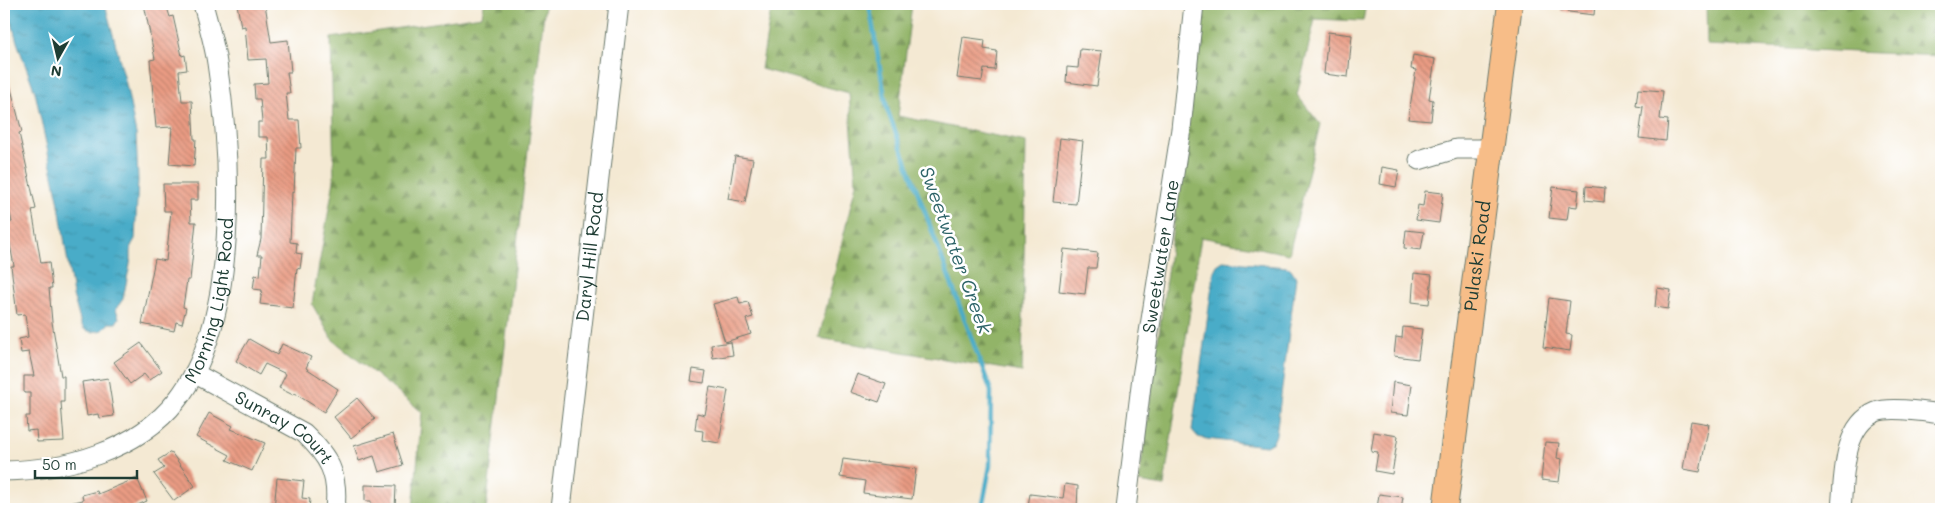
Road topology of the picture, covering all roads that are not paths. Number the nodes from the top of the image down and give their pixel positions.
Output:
1 (203, 4) edge
2 (619, 4) edge
3 (1194, 4) edge
4 (1510, 4) edge
5 (1491, 149) junction
6 (1419, 160) dead end
7 (194, 373) junction
8 (1941, 414) edge
9 (4, 470) edge
10 (335, 509) edge
11 (561, 509) edge
12 (1126, 509) edge
13 (1445, 509) edge
14 (1841, 509) edge

1 - 7 street, Morning Light Road
2 - 11 street, Daryl Hill Road
3 - 12 street, Sweetwater Lane
4 - 5 main road, Pulaski Road
5 - 6 street
5 - 13 main road, Pulaski Road
7 - 9 street, Morning Light Road
7 - 10 street, Sunray Court
8 - 14 street

